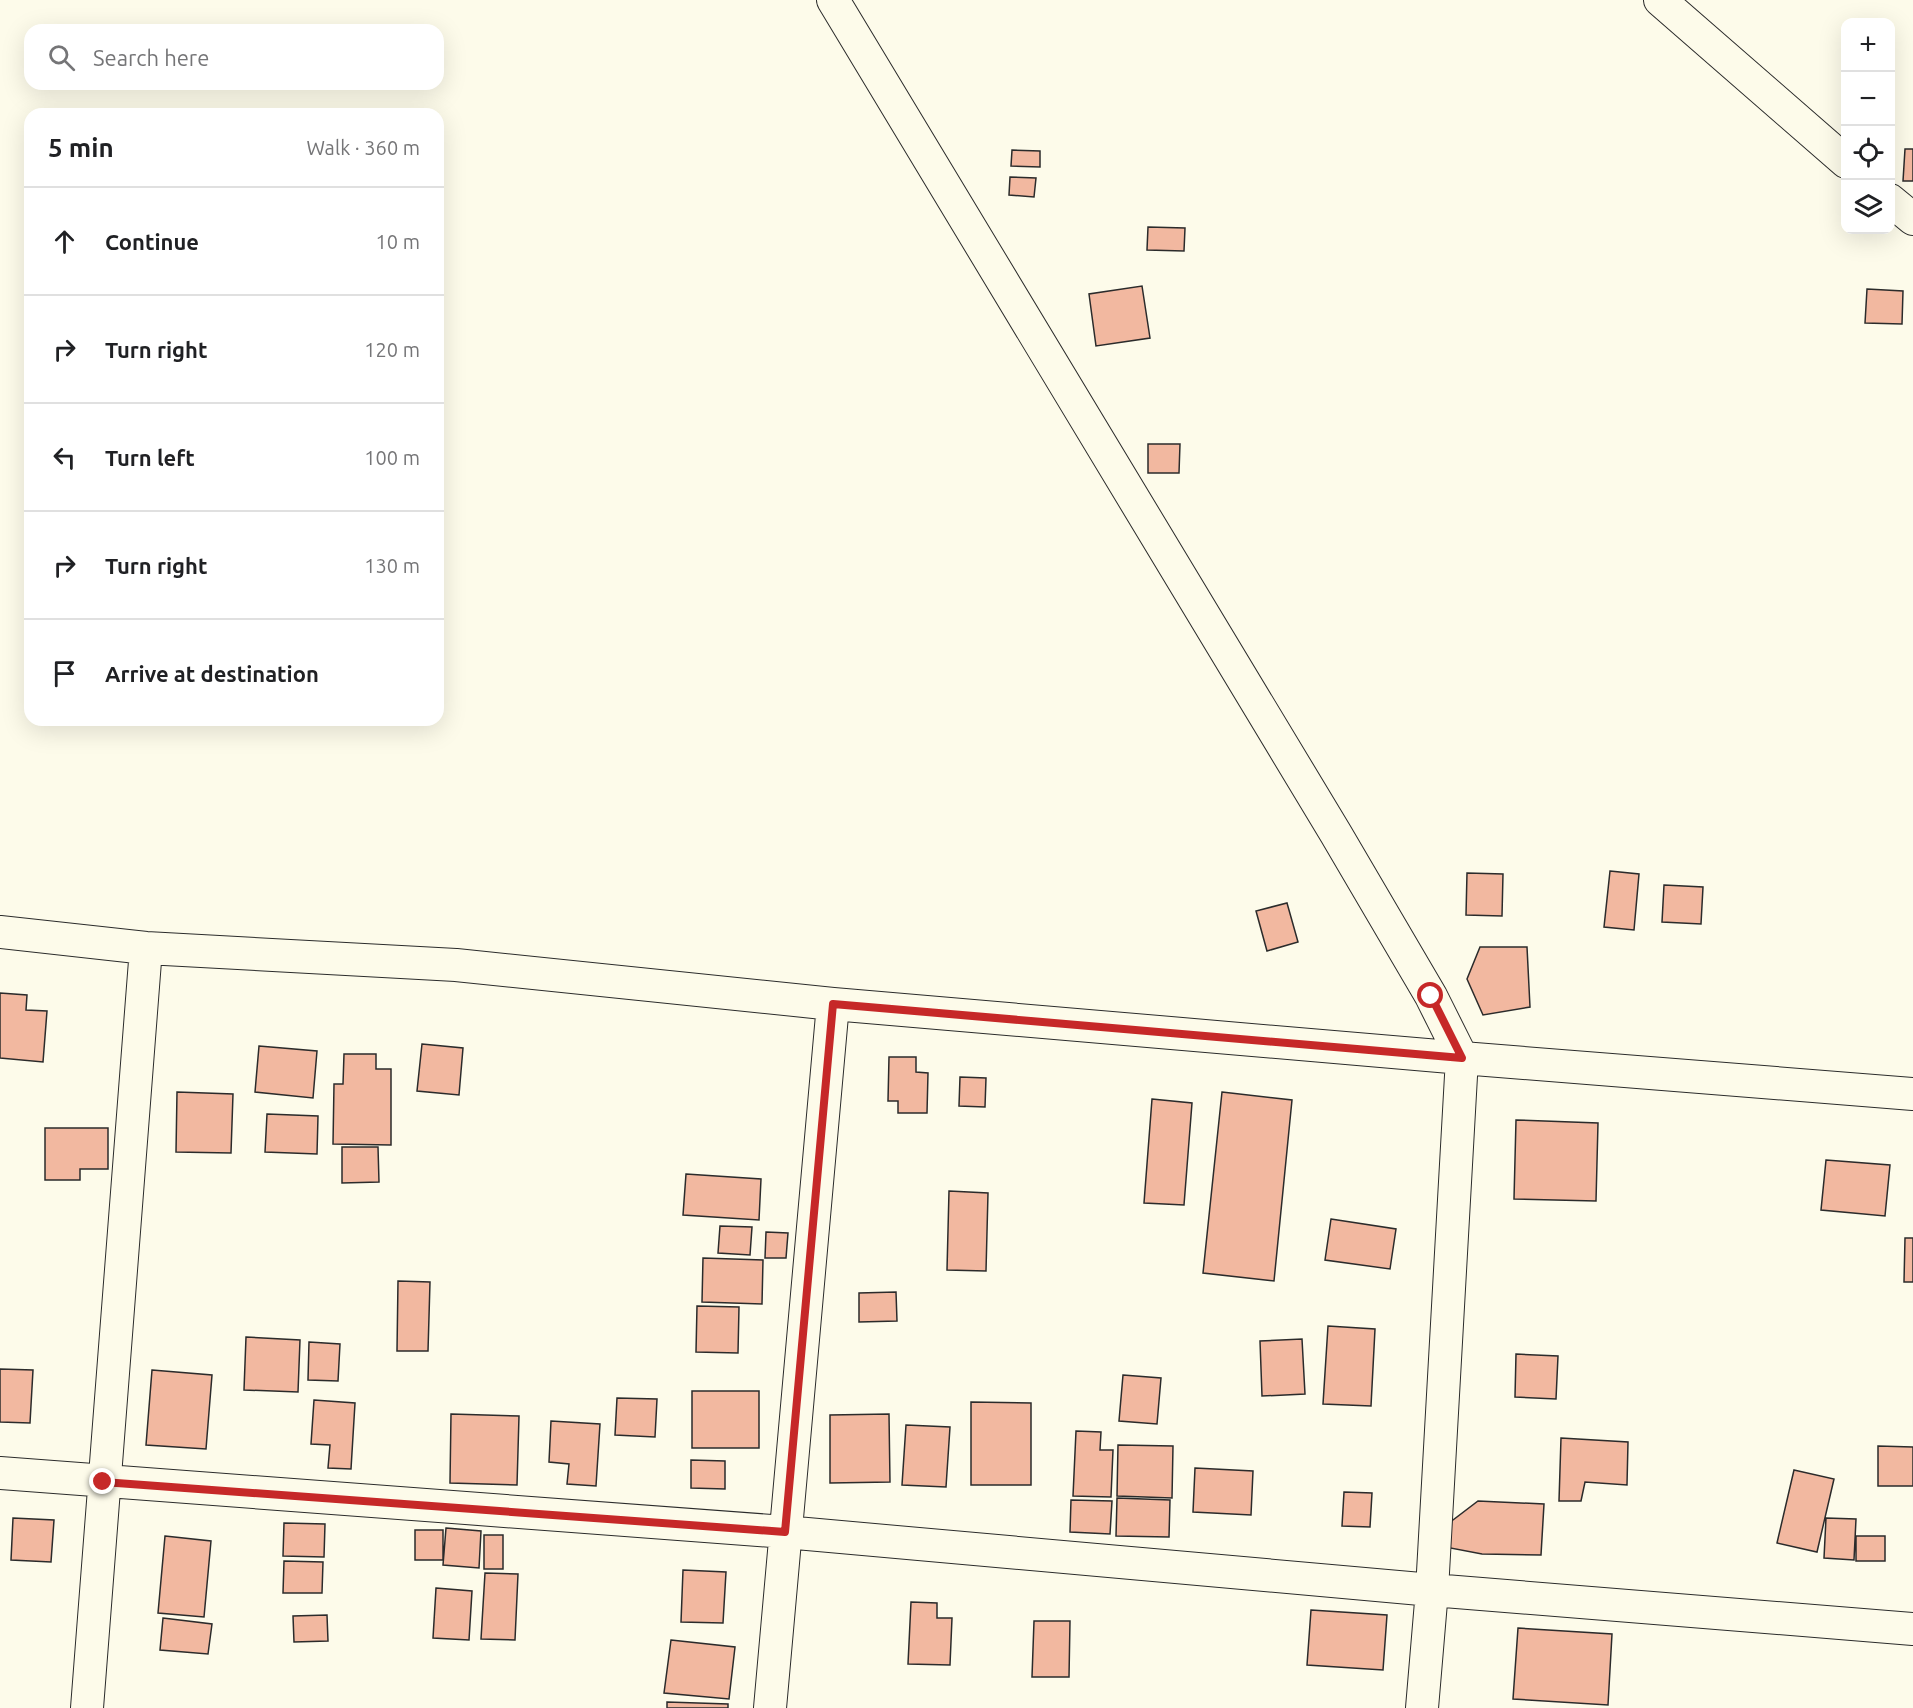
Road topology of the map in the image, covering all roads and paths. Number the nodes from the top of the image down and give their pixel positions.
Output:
1 (832, 0) edge
2 (1660, 0) edge
3 (1841, 158) edge
4 (1895, 204) edge
5 (1913, 219) edge
6 (0, 932) edge
7 (146, 948) junction
8 (833, 1004) junction
9 (1462, 1058) junction
10 (1913, 1094) edge
11 (0, 1473) edge
12 (103, 1482) junction
13 (785, 1532) junction
14 (1432, 1590) junction
15 (1913, 1629) edge
16 (87, 1708) edge
17 (770, 1708) edge
18 (1422, 1708) edge

1 - 9 street
2 - 3 street
4 - 5 street
6 - 7 street
7 - 8 street
7 - 12 street
8 - 9 street
8 - 13 street
9 - 10 street
9 - 14 street
11 - 12 street
12 - 13 street
12 - 16 street
13 - 14 street
13 - 17 street
14 - 15 street
14 - 18 street

